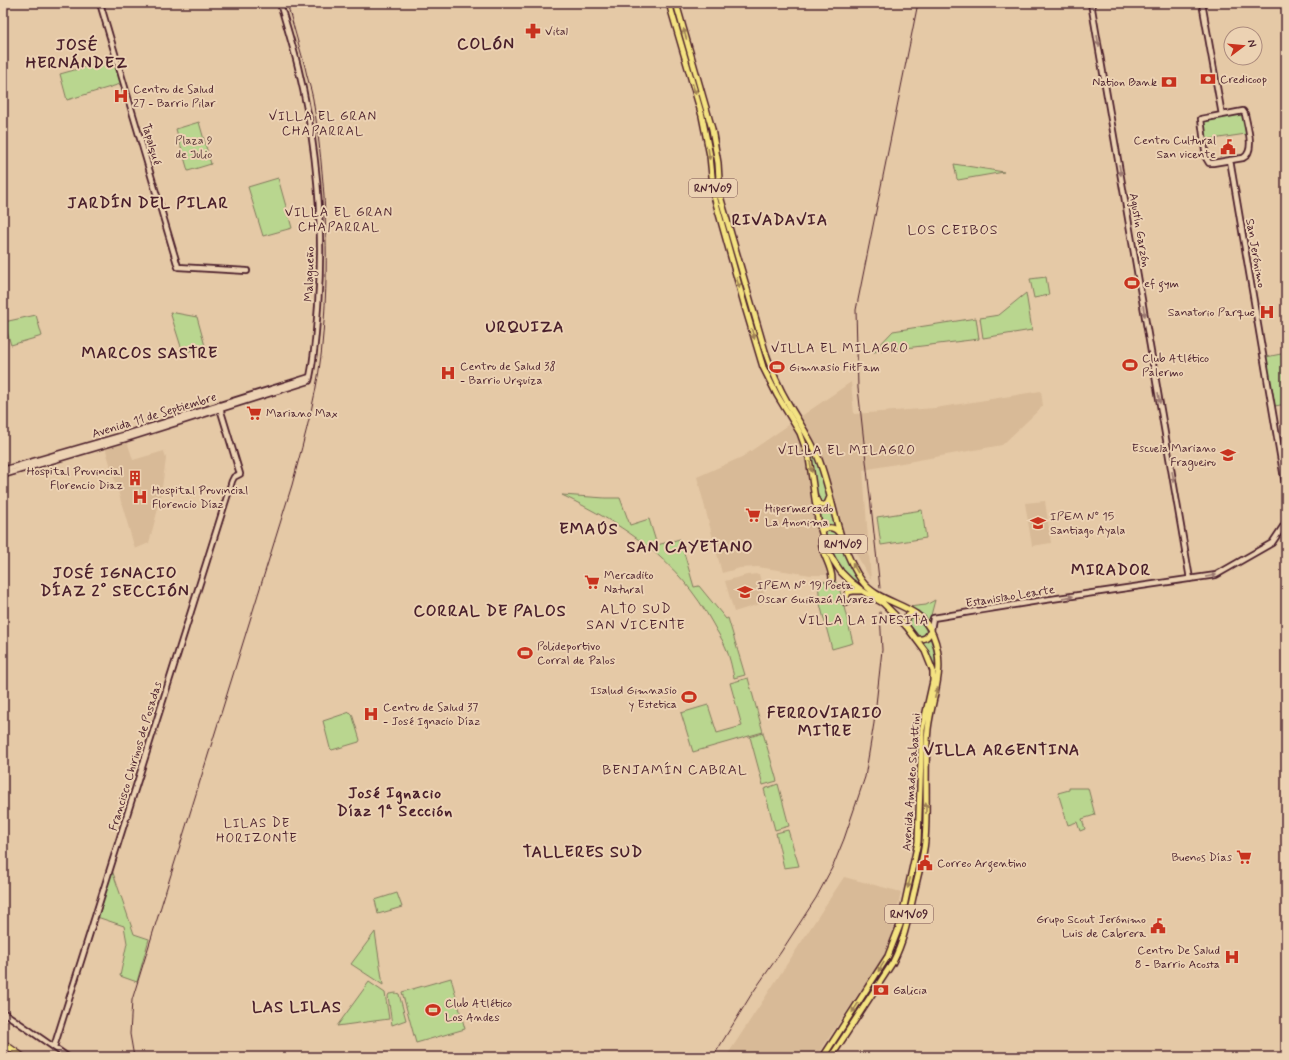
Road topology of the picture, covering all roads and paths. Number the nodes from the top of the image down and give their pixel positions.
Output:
1 (100, 3) edge
2 (280, 3) edge
3 (669, 3) edge
4 (676, 3) edge
5 (1091, 3) edge
6 (1202, 3) edge
7 (1222, 115) junction
8 (1230, 160) junction
9 (247, 272) dead end
10 (309, 379) joint
11 (787, 406) junction
12 (220, 407) junction
13 (794, 417) junction
14 (3, 470) edge
15 (3, 475) edge
16 (1286, 490) edge
17 (829, 492) junction
18 (814, 494) junction
19 (1286, 522) edge
20 (821, 533) junction
21 (841, 535) junction
22 (832, 579) dead end
23 (1190, 579) junction
24 (864, 592) junction
25 (846, 603) dead end
26 (917, 614) junction
27 (907, 627) junction
28 (931, 630) junction
29 (916, 639) junction
30 (3, 1012) edge
31 (3, 1043) edge
32 (54, 1047) junction
33 (23, 1057) edge
34 (68, 1057) edge
35 (823, 1057) edge
36 (832, 1057) edge

1 - 9 main road, Tapalqué
2 - 10 main road, Malagueño
3 -> 11 main road, Avenida Amadeo Sabattini / RN1V09
11 -> 4 main road, Avenida Amadeo Sabattini / RN1V09
5 -> 23 main road, Agustín Garzón
6 - 7 main road
7 - 8 main road
7 - 8 main road
8 - 16 main road, San Jerónimo
10 - 12 main road, Avenida 11 de Septiembre
11 - 13 main road, Avenida Amadeo Sabattini / RN1V09
12 - 14 main road, Avenida 11 de Septiembre
12 - 15 main road, Avenida 11 de Septiembre
12 - 32 main road, Francisco Chirinos de Posadas
13 - 17 main road, Avenida Amadeo Sabattini / RN1V09
13 -> 18 main road, Avenida Amadeo Sabattini / RN1V09
17 - 18 main road
17 - 21 main road, Avenida Amadeo Sabattini / RN1V09
18 - 20 main road, Avenida Amadeo Sabattini / RN1V09
23 -> 19 main road, Estanislao Learte
20 - 21 main road
20 - 22 main road
20 - 24 main road, Avenida Amadeo Sabattini / RN1V09
26 -> 21 main road, Avenida Amadeo Sabattini / RN1V09
28 -> 23 main road, Estanislao Learte
24 - 25 main road
24 - 27 main road, Avenida Amadeo Sabattini / RN1V09
26 - 27 main road
26 - 28 main road, Avenida Amadeo Sabattini / RN1V09
27 - 29 main road, Avenida Amadeo Sabattini / RN1V09
28 - 29 main road
36 -> 28 main road, Avenida Amadeo Sabattini / RN1V09
29 -> 35 main road, Avenida Amadeo Sabattini / RN1V09
30 - 32 main road
31 - 33 highway
32 - 34 main road

